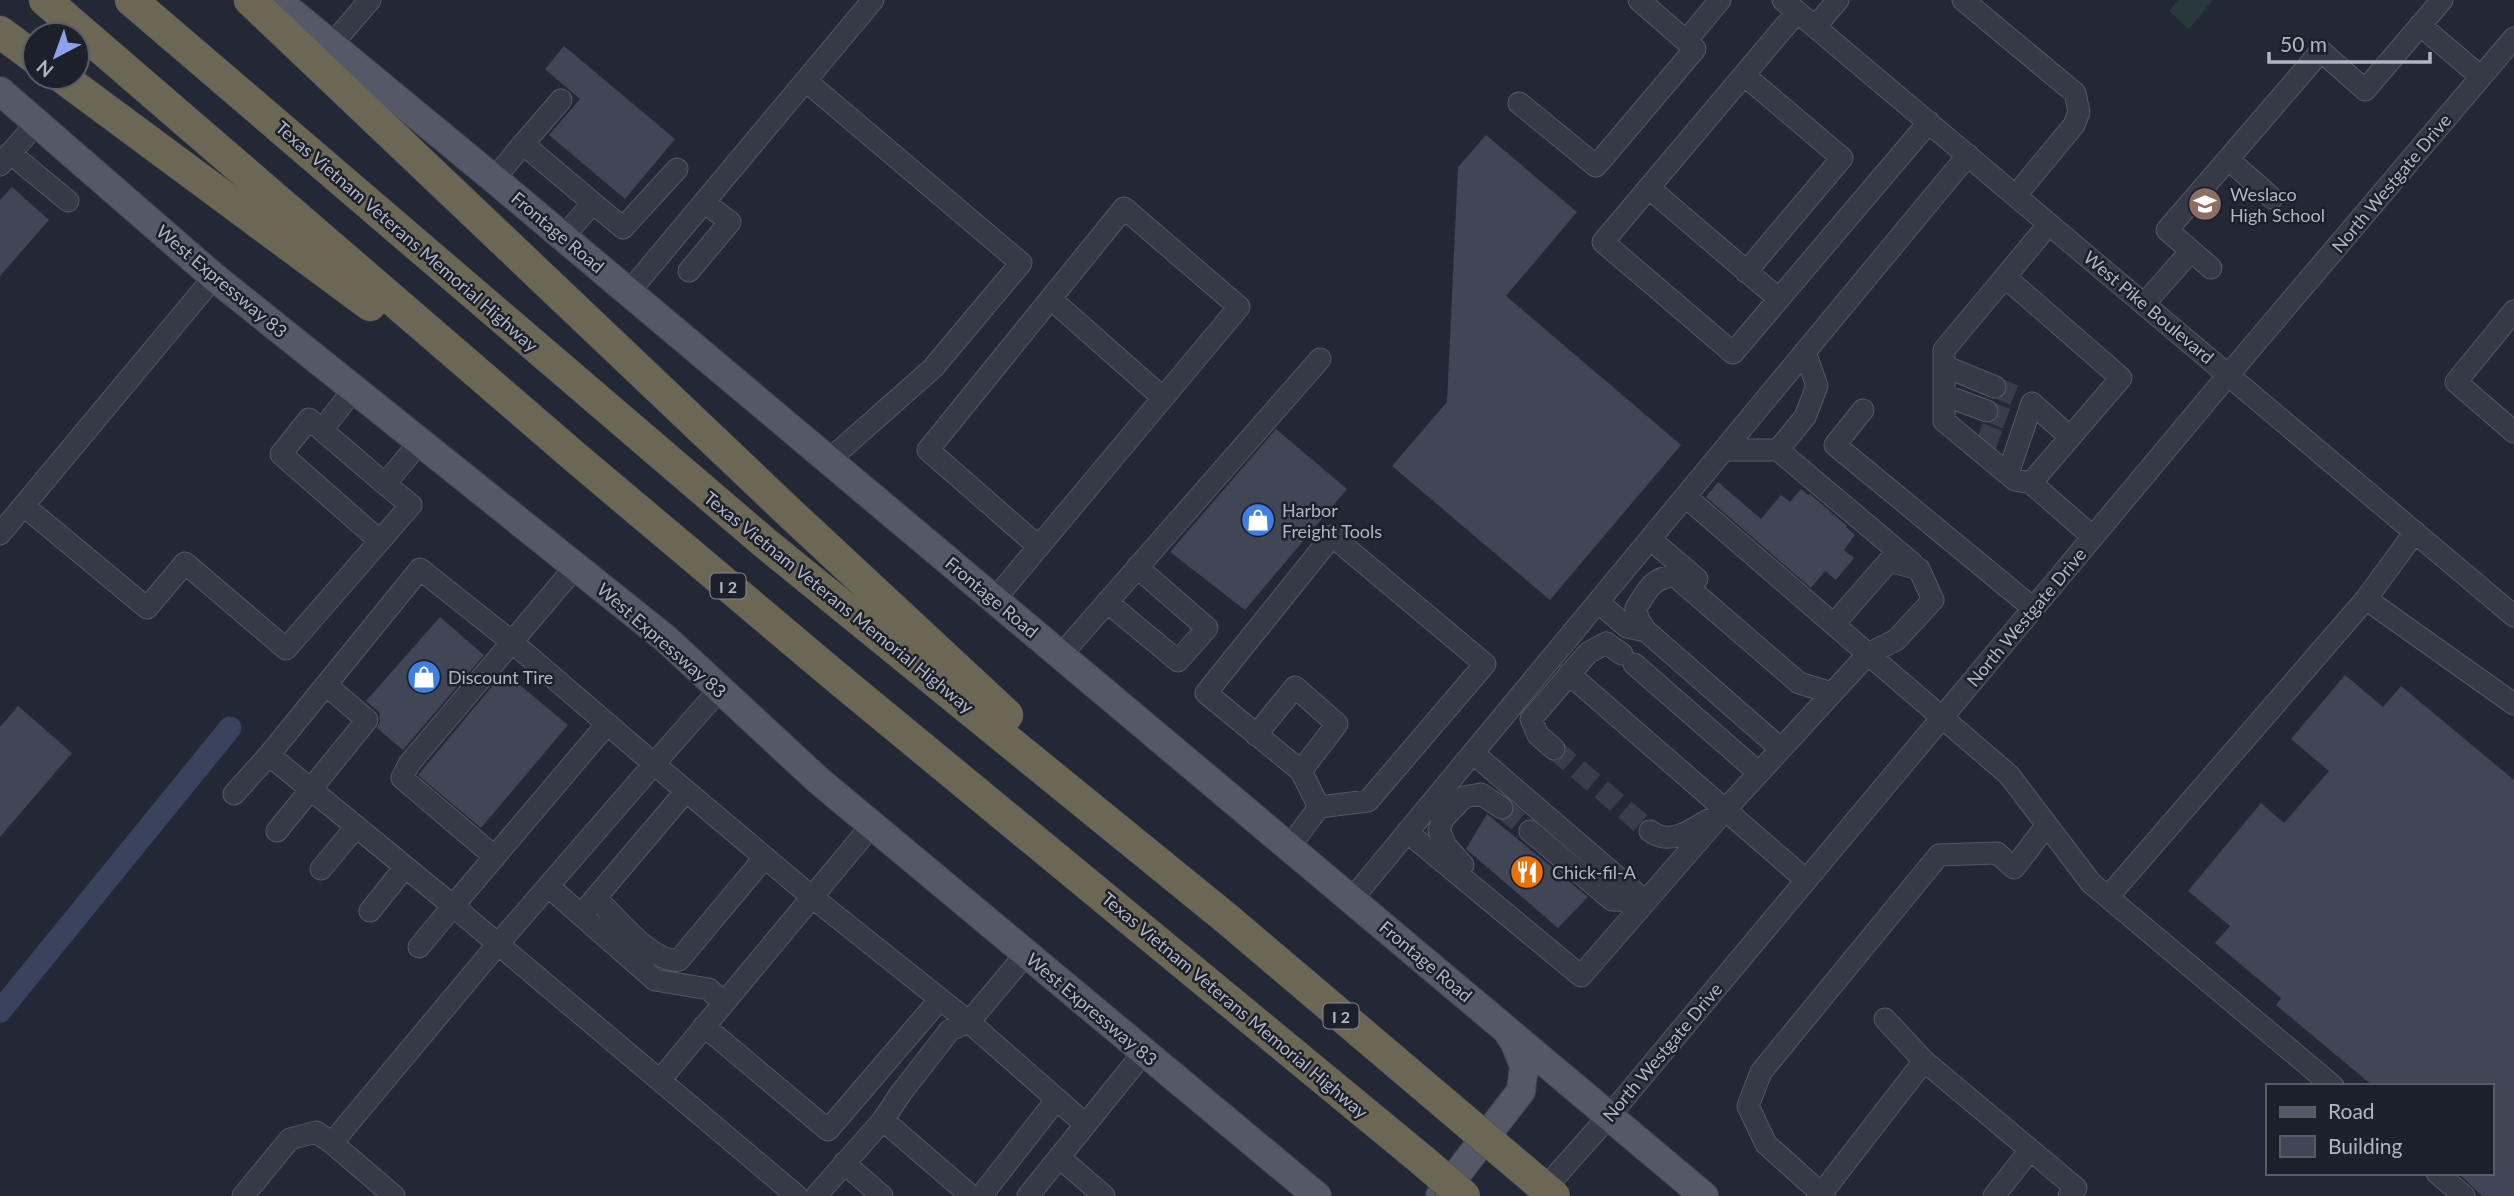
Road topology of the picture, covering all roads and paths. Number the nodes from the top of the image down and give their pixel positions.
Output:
1 (45, 0) edge
2 (131, 0) edge
3 (250, 0) edge
4 (278, 0) edge
5 (370, 0) edge
6 (873, 0) edge
7 (1639, 0) edge
8 (1720, 0) edge
9 (1838, 0) edge
10 (1963, 0) edge
11 (2442, 0) edge
12 (1790, 6) edge
13 (2420, 25) junction
14 (1815, 27) junction
15 (0, 32) edge
16 (2514, 38) edge
17 (1686, 41) junction
18 (332, 43) junction
19 (21, 48) edge
20 (1744, 75) junction
21 (2481, 77) junction
22 (806, 81) junction
23 (0, 91) edge
24 (81, 91) edge
25 (561, 100) dead end
26 (1519, 103) dead end
27 (1929, 122) junction
28 (37, 123) junction
29 (523, 144) junction
30 (1968, 155) junction
31 (5, 159) edge
32 (2228, 159) junction
33 (677, 169) dead end
34 (494, 179) junction
35 (1648, 188) junction
36 (2016, 195) junction
37 (2272, 198) dead end
38 (68, 201) dead end
39 (704, 202) junction
40 (593, 203) junction
41 (2049, 224) junction
42 (563, 237) junction
43 (2191, 251) junction
44 (2211, 268) dead end
45 (689, 271) dead end
46 (1746, 272) junction
47 (214, 277) junction
48 (2006, 277) junction
49 (629, 292) junction
50 (1051, 299) junction
51 (1779, 299) junction
52 (2145, 303) junction
53 (2514, 311) edge
54 (1805, 352) junction
55 (1320, 359) dead end
56 (2229, 374) junction
57 (354, 389) junction
58 (1944, 394) junction
59 (1163, 398) junction
60 (1863, 410) dead end
61 (322, 430) junction
62 (2514, 432) edge
63 (2070, 437) junction
64 (420, 442) junction
65 (1725, 450) junction
66 (1778, 450) junction
67 (575, 457) junction
68 (829, 460) junction
69 (2008, 474) junction
70 (2031, 483) junction
71 (385, 484) junction
72 (1686, 497) junction
73 (24, 506) junction
74 (2415, 532) junction
75 (0, 534) edge
76 (2093, 537) junction
77 (1650, 539) junction
78 (380, 541) junction
79 (1039, 547) junction
80 (576, 566) junction
81 (1137, 568) junction
82 (1919, 569) junction
83 (995, 599) junction
84 (2365, 599) junction
85 (1107, 602) junction
86 (1598, 602) junction
87 (2033, 608) junction
88 (2514, 616) edge
89 (1834, 625) junction
90 (1646, 631) junction
91 (512, 642) junction
92 (1061, 654) junction
93 (1868, 654) junction
94 (1569, 674) junction
95 (326, 685) junction
96 (720, 689) junction
97 (1832, 693) junction
98 (2514, 704) edge
99 (1942, 717) junction
100 (607, 724) junction
101 (1256, 735) junction
102 (1554, 749) tunnel mouth
103 (1781, 749) junction
104 (1473, 753) junction
105 (269, 755) junction
106 (654, 764) junction
107 (1301, 771) junction
108 (1759, 773) junction
109 (310, 789) junction
110 (686, 790) junction
111 (234, 794) dead end
112 (1319, 807) junction
113 (1502, 808) tunnel mouth
114 (1725, 810) junction
115 (872, 825) junction
116 (2047, 825) junction
117 (356, 827) junction
118 (276, 831) dead end
119 (1530, 831) tunnel mouth
120 (1650, 831) tunnel mouth
121 (1407, 832) junction
122 (1290, 846) junction
123 (495, 857) junction
124 (765, 857) junction
125 (405, 867) junction
126 (321, 869) dead end
127 (1806, 880) junction
128 (548, 886) junction
129 (812, 897) junction
130 (2108, 897) junction
131 (596, 898) junction
132 (1353, 899) junction
133 (1645, 901) junction
134 (453, 906) junction
135 (1501, 910) junction
136 (370, 911) dead end
137 (581, 915) junction
138 (1226, 918) junction
139 (498, 944) junction
140 (419, 947) dead end
141 (1026, 954) junction
142 (940, 999) junction
143 (723, 1003) junction
144 (1885, 1019) dead end
145 (969, 1022) junction
146 (1500, 1023) junction
147 (704, 1026) junction
148 (1144, 1052) junction
149 (1924, 1061) junction
150 (660, 1080) junction
151 (2331, 1084) edge
152 (1057, 1099) junction
153 (1610, 1115) junction
154 (883, 1120) junction
155 (1085, 1125) junction
156 (332, 1143) junction
157 (2030, 1150) junction
158 (1059, 1157) junction
159 (844, 1163) junction
160 (2439, 1175) edge
161 (1318, 1194) edge
162 (1823, 1195) edge
163 (243, 1196) edge
164 (394, 1196) edge
165 (797, 1196) edge
166 (816, 1196) edge
167 (882, 1196) edge
168 (971, 1196) edge
169 (981, 1196) edge
170 (1028, 1196) edge
171 (1104, 1196) edge
172 (1440, 1196) edge
173 (1464, 1196) edge
174 (1538, 1196) edge
175 (1553, 1196) edge
176 (1704, 1196) edge
177 (1994, 1196) edge
178 (2069, 1196) edge
179 (2464, 1196) edge

1 - 67 highway, Texas Vietnam Veterans Memorial Highway / I 2
2 - 138 highway, Texas Vietnam Veterans Memorial Highway / I 2
3 - 138 highway
4 - 18 main road, Frontage Road
5 - 18 street
6 - 22 street
7 - 17 street
8 - 17 street
9 - 14 street
10 - 36 street
11 - 13 street
12 - 14 street, West Pike Boulevard
12 - 20 street
13 - 21 street
13 - 32 street
14 - 27 street, West Pike Boulevard
15 - 19 highway
16 - 21 street, North Westgate Drive
17 - 26 street
18 - 34 main road, Frontage Road
20 - 35 street
20 - 46 street
21 - 56 street, North Westgate Drive
22 - 39 street
22 - 68 street
23 - 28 main road, West Expressway 83
24 - 67 highway
25 - 29 street
27 - 30 street, West Pike Boulevard
27 - 51 street
28 - 31 street
28 - 47 main road, West Expressway 83
29 - 34 street
29 - 40 street
30 - 36 street, West Pike Boulevard
30 - 54 street
31 - 38 street
32 - 37 street
32 - 43 street
33 - 40 street
34 - 42 main road, Frontage Road
35 - 46 street
35 - 51 street
36 - 41 street, West Pike Boulevard
39 - 45 street
39 - 49 street
40 - 42 street
41 - 48 street
41 - 52 street, West Pike Boulevard
42 - 49 main road, Frontage Road
43 - 44 street
43 - 52 street
46 - 51 street
47 - 57 main road, West Expressway 83
47 - 73 street
48 - 58 street
48 - 63 street
49 - 68 main road, Frontage Road
50 - 59 street
50 - 59 street
50 - 79 street
52 - 56 street, West Pike Boulevard
53 - 62 street
54 - 65 street
54 - 66 street
55 - 81 street
56 - 74 street, West Pike Boulevard
56 - 76 street, North Westgate Drive
57 - 61 street
57 - 64 main road, West Expressway 83
58 - 58 street
58 - 69 street
59 - 79 street
60 - 87 street
61 - 71 street
61 - 78 street
63 - 69 street
63 - 70 street
64 - 71 street
64 - 80 main road, West Expressway 83
65 - 66 street
65 - 72 street
66 - 82 street
67 - 173 highway, Texas Vietnam Veterans Memorial Highway / I 2, bridge
68 - 83 main road, Frontage Road
69 - 70 street
70 - 76 street
71 - 78 street
72 - 77 street
72 - 89 street
73 - 75 street
73 - 78 street
74 - 84 street
74 - 88 street, West Pike Boulevard
76 - 87 street, North Westgate Drive
77 - 86 street
77 - 97 street
79 - 83 street
80 - 91 street
80 - 96 main road, West Expressway 83
81 - 85 street
81 - 85 street
82 - 89 street
82 - 93 street
83 - 92 main road, Frontage Road
84 - 98 street
84 - 130 street
85 - 92 street
86 - 90 street
86 - 104 street
87 - 99 street, North Westgate Drive
89 - 93 street
90 - 97 street
90 - 103 street
91 - 95 street
91 - 100 street
91 - 123 street
92 - 122 main road, Frontage Road
93 - 97 street
93 - 99 street
94 - 102 street
94 - 108 street
94 - 114 street
95 - 105 street
95 - 109 street
96 - 106 street
96 - 115 main road, West Expressway 83
97 - 103 street
99 - 116 street
99 - 127 street, North Westgate Drive
100 - 106 street
100 - 123 street
101 - 107 street
101 - 107 street
101 - 112 street
103 - 108 street
104 - 121 street
104 - 133 street
105 - 109 street
105 - 111 street
106 - 110 street
106 - 128 street
107 - 112 street
108 - 114 street
109 - 117 street
109 - 118 street
110 - 124 street
110 - 131 street
112 - 122 street
113 - 135 street
114 - 120 street
114 - 127 street
114 - 133 street
115 - 129 street
115 - 141 main road, West Expressway 83
116 - 130 street
116 - 162 street
117 - 125 street
117 - 126 street
119 - 133 street
121 - 132 street
121 - 135 street
122 - 132 main road, Frontage Road
123 - 134 street
124 - 129 street
124 - 131 street
125 - 134 street
125 - 136 street
127 - 153 street, North Westgate Drive
128 - 137 street
128 - 139 street
129 - 142 street
129 - 143 street
130 - 151 street
131 - 137 street
132 - 146 main road, Frontage Road
133 - 135 street
134 - 139 street
134 - 140 street
137 - 143 street
138 - 175 highway, Texas Vietnam Veterans Memorial Highway / I 2, bridge
139 - 150 street
139 - 156 street
141 - 145 street
141 - 148 main road, West Expressway 83
142 - 145 street
142 - 147 street
143 - 147 street
144 - 149 street
145 - 152 street
145 - 154 street
146 - 153 main road, Frontage Road
146 - 172 main road
147 - 150 street
148 - 155 street
148 - 161 main road, West Expressway 83
149 - 157 street
149 - 162 street
150 - 165 street
152 - 155 street
152 - 169 street
153 - 174 street, North Westgate Drive
153 - 176 main road, Frontage Road
154 - 159 street
154 - 168 street
155 - 158 street
156 - 163 street
156 - 164 street
157 - 177 street
157 - 178 street
158 - 170 street
158 - 171 street
159 - 166 street
159 - 167 street
160 - 179 street

